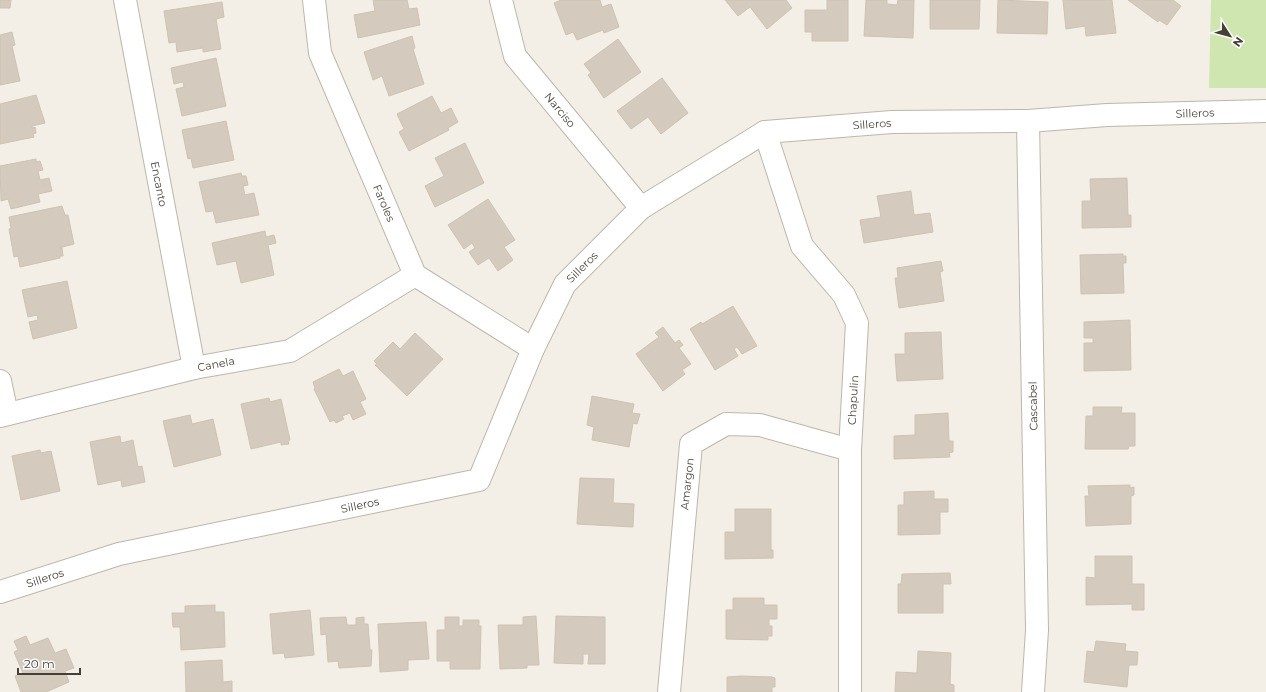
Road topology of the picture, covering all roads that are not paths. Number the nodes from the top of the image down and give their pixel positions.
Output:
1 (125, 0) edge
2 (314, 0) edge
3 (501, 0) edge
4 (1266, 111) edge
5 (1028, 121) junction
6 (765, 132) junction
7 (641, 208) junction
8 (415, 275) junction
9 (533, 349) junction
10 (194, 368) junction
11 (0, 381) edge
12 (3, 415) edge
13 (850, 450) junction
14 (0, 592) edge
15 (669, 692) edge
16 (850, 692) edge
17 (1033, 692) edge

1 - 10 street, Encanto
2 - 8 street, Faroles
3 - 7 street, Narciso
4 - 5 street, Silleros
5 - 6 street, Silleros
5 - 17 street, Cascabel
6 - 7 street, Silleros
6 - 13 street, Chapulin
7 - 9 street, Silleros
8 - 9 street
8 - 10 street, Canela
9 - 14 street, Silleros
10 - 12 street, Canela
11 - 12 street
13 - 15 street, Amargon
13 - 16 street, Chapulin

